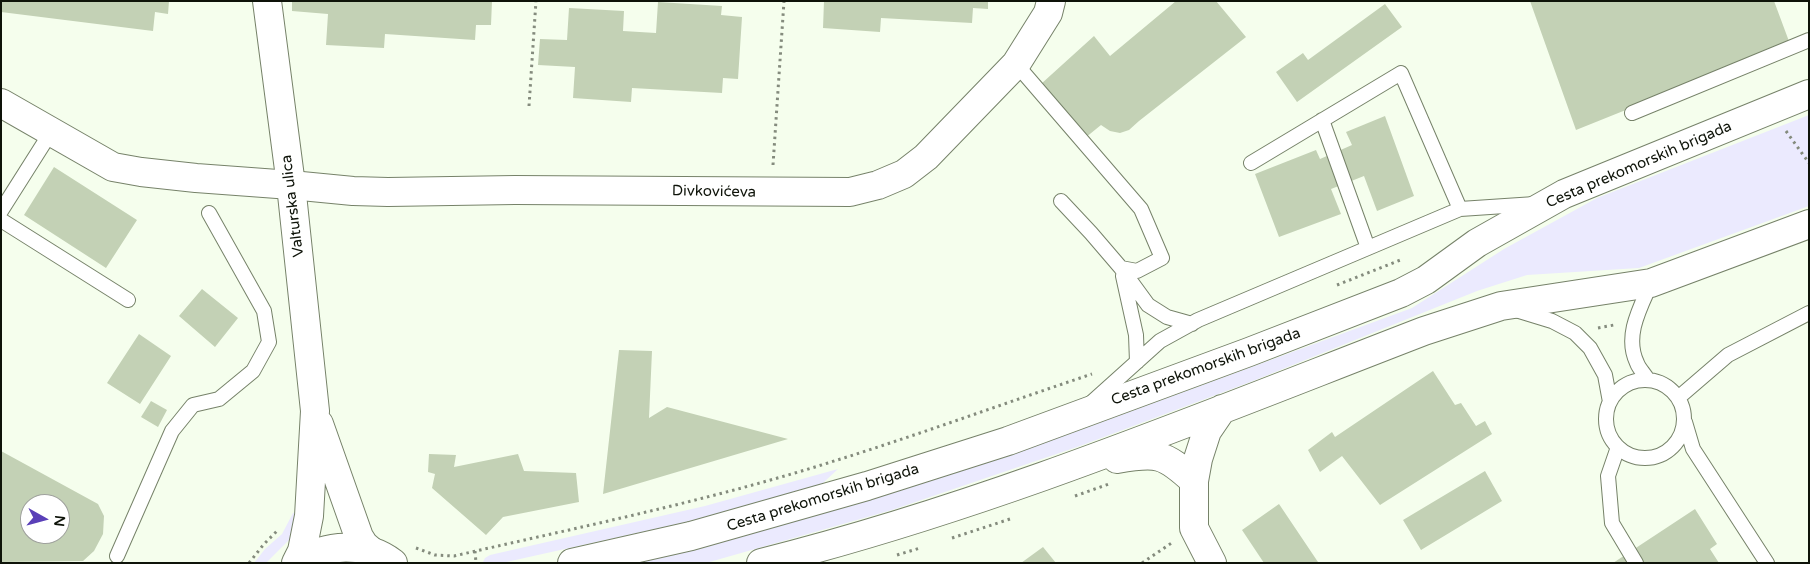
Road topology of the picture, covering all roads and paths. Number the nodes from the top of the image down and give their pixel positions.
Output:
1 (267, 1) edge
2 (536, 1) edge
3 (784, 1) edge
4 (1051, 1) edge
5 (1809, 40) edge
6 (1016, 64) junction
7 (1809, 94) edge
8 (1, 103) edge
9 (529, 106) dead end
10 (1632, 113) dead end
11 (1322, 120) junction
12 (51, 132) junction
13 (1251, 163) dead end
14 (291, 185) junction
15 (772, 192) junction
16 (1061, 201) dead end
17 (1548, 203) junction
18 (1460, 209) junction
19 (1, 211) edge
20 (209, 213) dead end
21 (1, 220) edge
22 (1809, 224) edge
23 (1368, 248) junction
24 (1121, 268) junction
25 (1651, 283) junction
26 (128, 300) dead end
27 (1501, 306) junction
28 (1809, 313) edge
29 (1634, 322) junction
30 (1192, 324) junction
31 (1574, 333) junction
32 (1137, 362) junction
33 (1098, 372) dead end
34 (1648, 380) junction
35 (1678, 398) junction
36 (1610, 402) junction
37 (1222, 409) junction
38 (315, 411) junction
39 (1077, 416) junction
40 (1684, 421) junction
41 (1618, 447) junction
42 (1076, 465) junction
43 (1194, 482) junction
44 (1110, 484) dead end
45 (1068, 498) dead end
46 (1017, 516) dead end
47 (281, 527) dead end
48 (1194, 528) junction
49 (946, 540) dead end
50 (928, 546) dead end
51 (475, 552) junction
52 (391, 553) edge
53 (117, 556) dead end
54 (893, 556) dead end
55 (249, 563) edge
56 (297, 563) edge
57 (476, 563) edge
58 (572, 563) edge
59 (761, 563) edge
60 (1142, 563) edge
61 (1212, 563) edge
62 (1636, 563) edge
63 (1767, 563) edge

1 - 14 main road, Valturska ulica
2 - 9 path
3 - 15 path
4 - 6 main road, Divkovićeva
5 - 10 lane
6 - 15 main road, Divkovićeva
6 - 24 lane
7 - 17 main road, Cesta prekomorskih brigada
8 - 12 main road, Divkovićeva
11 - 13 lane
11 - 18 lane
11 - 23 lane
12 - 14 main road, Divkovićeva
12 - 19 lane
14 - 15 main road, Divkovićeva
14 - 38 main road, Valturska ulica
16 - 24 lane
17 - 18 lane
17 - 39 main road, Cesta prekomorskih brigada
18 - 23 lane
20 - 53 lane
21 - 26 lane
22 - 25 main road
23 - 30 lane
24 - 30 lane
24 - 32 lane
25 - 27 main road
25 - 29 lane
27 - 31 lane
27 - 37 main road
28 - 35 lane
29 - 31 path
29 - 34 lane
30 - 32 lane
31 - 36 lane
32 - 39 lane
33 - 51 path
34 - 35 lane
34 - 36 lane
35 - 40 lane
36 - 41 lane
37 - 42 main road
37 - 43 main road
38 - 52 main road, Valturska ulica
38 - 56 main road, Valturska ulica
39 - 58 main road, Cesta prekomorskih brigada
40 - 41 lane
40 - 63 lane
41 - 62 lane
42 - 43 main road
42 - 59 main road
43 - 48 main road
44 - 45 path
46 - 49 path
47 - 55 path
48 - 60 path
48 - 61 main road
50 - 54 path
51 - 52 path
51 - 57 path
52 - 56 main road

